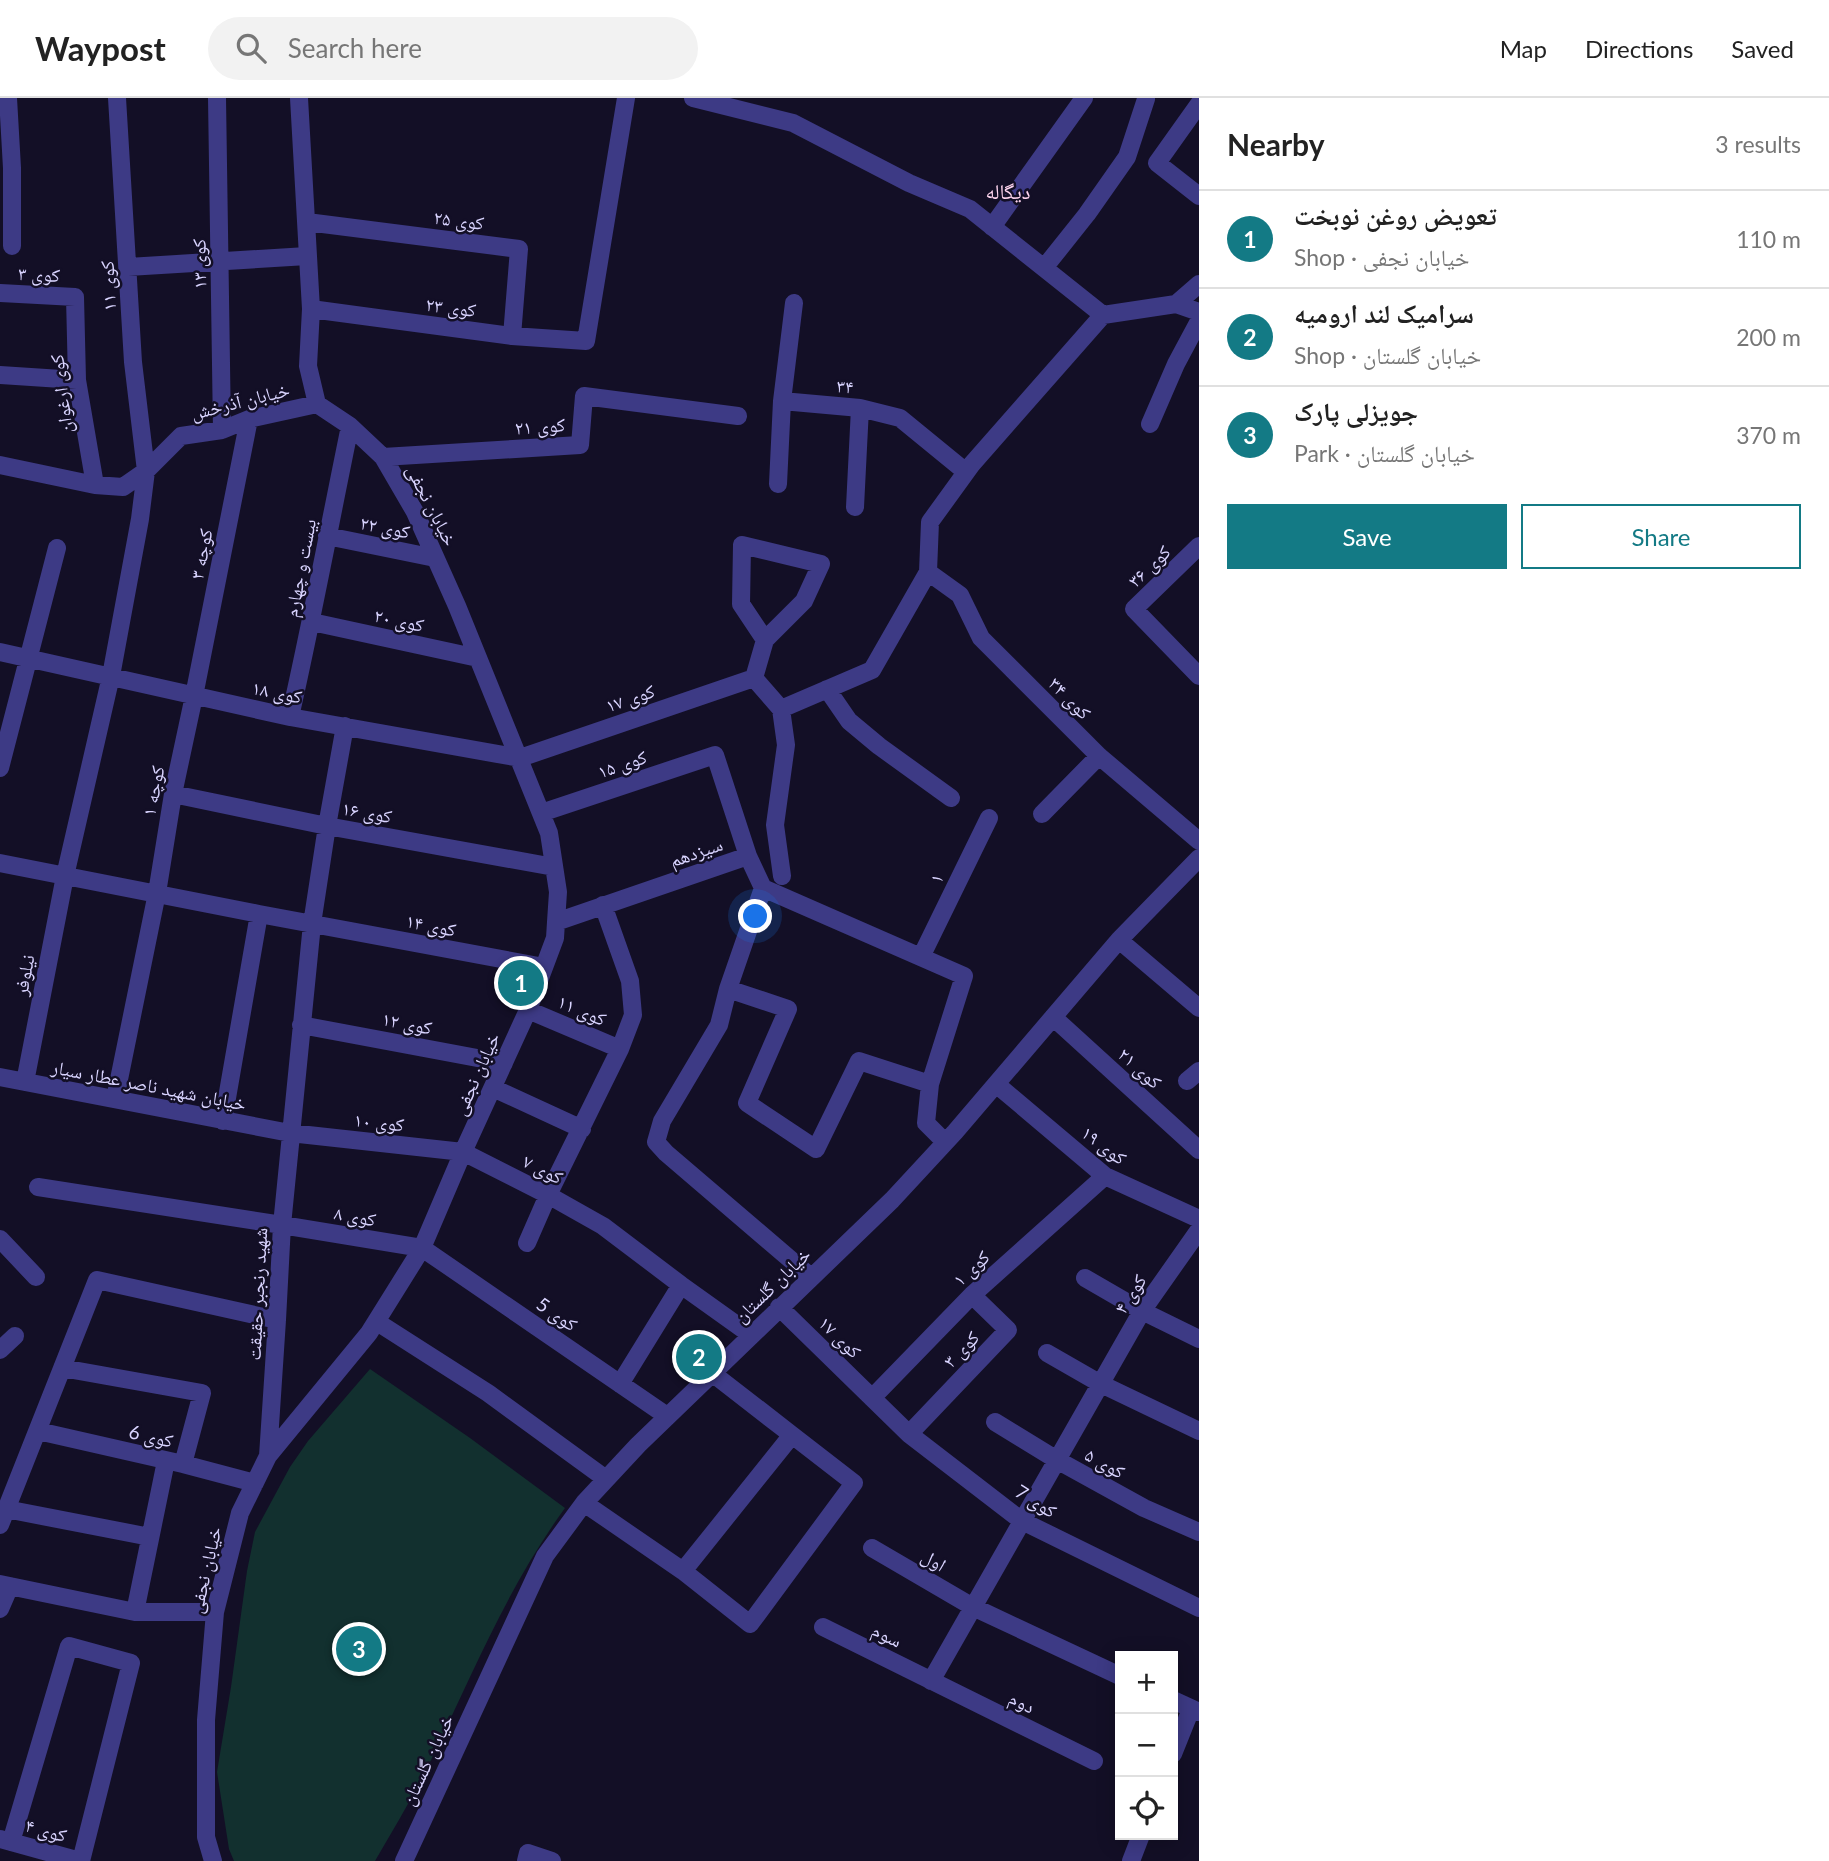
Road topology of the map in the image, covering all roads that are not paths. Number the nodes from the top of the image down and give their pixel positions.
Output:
1 (8, 98) edge
2 (117, 98) edge
3 (217, 98) edge
4 (299, 98) edge
5 (626, 98) edge
6 (693, 98) edge
7 (1084, 98) edge
8 (1146, 99) edge
9 (1199, 104) edge
10 (6, 168) edge
11 (1199, 196) edge
12 (307, 222) junction
13 (992, 227) junction
14 (12, 246) dead end
15 (307, 256) junction
16 (220, 262) junction
17 (128, 267) junction
18 (1044, 268) junction
19 (1199, 284) edge
20 (0, 293) edge
21 (75, 297) joint
22 (794, 303) dead end
23 (1176, 304) junction
24 (311, 309) junction
25 (1199, 312) edge
26 (1103, 316) junction
27 (1199, 321) edge
28 (512, 336) junction
29 (0, 375) edge
30 (77, 380) junction
31 (782, 401) junction
32 (317, 404) junction
33 (860, 408) junction
34 (738, 415) dead end
35 (249, 419) junction
36 (1150, 424) dead end
37 (350, 426) junction
38 (222, 430) junction
39 (383, 457) junction
40 (0, 465) edge
41 (146, 471) junction
42 (966, 472) junction
43 (778, 484) dead end
44 (95, 485) junction
45 (855, 507) dead end
46 (327, 536) junction
47 (1199, 546) edge
48 (57, 548) dead end
49 (435, 558) junction
50 (928, 572) junction
51 (312, 622) junction
52 (765, 640) junction
53 (0, 652) edge
54 (478, 658) junction
55 (28, 659) junction
56 (111, 676) junction
57 (1199, 676) edge
58 (754, 678) junction
59 (827, 689) junction
60 (194, 696) junction
61 (781, 709) junction
62 (290, 717) junction
63 (345, 726) junction
64 (715, 755) joint
65 (1099, 756) junction
66 (520, 758) junction
67 (0, 768) edge
68 (173, 794) junction
69 (951, 798) dead end
70 (541, 813) junction
71 (1042, 814) dead end
72 (989, 818) dead end
73 (327, 826) junction
74 (1199, 841) edge
75 (748, 856) junction
76 (1199, 858) edge
77 (0, 863) edge
78 (554, 867) junction
79 (65, 876) junction
80 (782, 876) dead end
81 (763, 888) junction
82 (157, 893) junction
83 (603, 905) junction
84 (259, 914) junction
85 (556, 922) junction
86 (312, 924) junction
87 (1119, 940) junction
88 (921, 957) junction
89 (544, 967) junction
90 (728, 989) junction
91 (1199, 1008) edge
92 (528, 1010) junction
93 (1053, 1017) junction
94 (301, 1025) junction
95 (620, 1049) junction
96 (504, 1063) junction
97 (0, 1077) edge
98 (25, 1082) junction
99 (930, 1084) junction
100 (996, 1084) junction
101 (494, 1088) junction
102 (115, 1099) junction
103 (223, 1121) junction
104 (582, 1129) junction
105 (290, 1133) junction
106 (945, 1142) junction
107 (1199, 1150) edge
108 (463, 1153) junction
109 (1105, 1176) junction
110 (38, 1187) dead end
111 (548, 1195) junction
112 (1199, 1219) edge
113 (282, 1225) junction
114 (1199, 1230) edge
115 (0, 1239) edge
116 (527, 1243) dead end
117 (422, 1248) junction
118 (36, 1277) dead end
119 (811, 1277) junction
120 (1085, 1278) dead end
121 (681, 1285) junction
122 (972, 1295) junction
123 (779, 1307) junction
124 (1142, 1311) junction
125 (277, 1320) junction
126 (377, 1322) junction
127 (751, 1335) junction
128 (15, 1336) dead end
129 (1199, 1339) edge
130 (0, 1350) edge
131 (1047, 1353) dead end
132 (62, 1368) junction
133 (712, 1373) junction
134 (620, 1384) junction
135 (1101, 1384) junction
136 (872, 1398) junction
137 (667, 1416) junction
138 (995, 1422) dead end
139 (38, 1431) junction
140 (1199, 1432) edge
141 (909, 1434) junction
142 (793, 1435) junction
143 (268, 1457) junction
144 (1057, 1460) junction
145 (175, 1463) junction
146 (606, 1479) junction
147 (255, 1483) junction
148 (584, 1503) junction
149 (3, 1517) edge
150 (1022, 1521) junction
151 (1199, 1532) edge
152 (150, 1537) junction
153 (872, 1548) dead end
154 (683, 1572) junction
155 (5, 1585) edge
156 (973, 1607) junction
157 (1199, 1608) edge
158 (0, 1609) edge
159 (135, 1612) junction
160 (215, 1612) junction
161 (823, 1627) dead end
162 (1115, 1674) edge
163 (931, 1681) junction
164 (1178, 1702) edge
165 (1195, 1710) edge
166 (1178, 1744) edge
167 (1094, 1760) dead end
168 (5, 1840) edge
169 (1139, 1840) edge
170 (527, 1857) edge
171 (81, 1861) edge
172 (213, 1861) edge
173 (404, 1861) edge
174 (552, 1861) edge
175 (1130, 1861) edge

1 - 10 street
2 - 17 street, کوی ۱۱
3 - 16 street, کوی ۱۳
4 - 12 street
5 - 28 street, کوی ۲۳
6 - 13 street
7 - 13 street
8 - 18 street
9 - 11 street
10 - 14 street
12 - 15 street
12 - 28 street, کوی ۲۵
13 - 18 street
15 - 16 street
15 - 24 street
16 - 17 street
16 - 38 street, کوی ۱۳
17 - 41 street, کوی ۱۱
18 - 26 street
19 - 23 street
20 - 21 street, کوی ۳
21 - 30 street, کوی ارغوان
22 - 31 street
23 - 25 street
23 - 26 street
24 - 28 street, کوی ۲۳
24 - 32 street
26 - 42 street
27 - 36 street
29 - 30 street
30 - 44 street, کوی ارغوان
31 - 33 street, ۳۴
31 - 43 street
32 - 35 street, خیابان آذرخش
32 - 37 street, خیابان نجفی
33 - 42 street, ۳۴
33 - 45 street
34 - 39 street, کوی ۲۱
35 - 38 street, خیابان آذرخش
35 - 60 street, کوچه ۳
37 - 39 street, خیابان نجفی
37 - 46 street, بیست و چهارم
38 - 41 street, خیابان آذرخش
39 - 49 street, خیابان نجفی
40 - 44 street, خیابان آذرخش
41 - 44 street, خیابان آذرخش
41 - 56 street, کوی ۱۱
42 - 50 street
46 - 49 street, کوی ۲۲
46 - 51 street, بیست و چهارم
47 - 57 street, کوی ۳۶
48 - 55 street
49 - 54 street, خیابان نجفی
50 - 59 street
50 - 65 street, کوی ۳۴
51 - 54 street, کوی ۲۰
51 - 62 street, بیست و چهارم
52 - 52 street
52 - 58 street
53 - 55 street, کوی ۱۸
54 - 66 street, خیابان نجفی
55 - 56 street, کوی ۱۸
55 - 67 street
56 - 60 street, کوی ۱۸
56 - 79 street, نیلوفر
58 - 61 street
58 - 66 street, کوی ۱۷
59 - 61 street
59 - 69 street
60 - 62 street, کوی ۱۸
60 - 68 street, کوچه ۱
61 - 80 street
62 - 63 street, کوی ۱۸
63 - 66 street, کوی ۱۸
63 - 73 street, شهید رنجبر حقیقت
64 - 70 street, کوی ۱۵
64 - 75 street, سیزدهم
65 - 71 street
65 - 74 street, کوی ۳۴
66 - 70 street, خیابان نجفی
68 - 73 street, کوی ۱۶
68 - 82 street, کوچه ۱
70 - 78 street, خیابان نجفی
72 - 88 street, ۱
73 - 78 street, کوی ۱۶
73 - 86 street, شهید رنجبر حقیقت
75 - 81 street
75 - 83 street, سیزدهم
76 - 87 street, خیابان گلستان
77 - 79 street, کوی ۱۴
78 - 85 street, خیابان نجفی
79 - 82 street, کوی ۱۴
79 - 98 street, نیلوفر
81 - 88 street
81 - 90 street
82 - 84 street, کوی ۱۴
82 - 102 street, کوچه ۱
83 - 85 street, سیزدهم
83 - 95 street
84 - 86 street, کوی ۱۴
84 - 103 street
85 - 89 street, خیابان نجفی
86 - 89 street, کوی ۱۴
86 - 94 street, شهید رنجبر حقیقت
87 - 91 street
87 - 93 street, خیابان گلستان
88 - 99 street
89 - 92 street, خیابان نجفی
90 - 99 street
90 - 119 street
92 - 95 street, کوی ۱۱
92 - 96 street, خیابان نجفی
93 - 100 street, خیابان گلستان
93 - 107 street, کوی ۲۱
94 - 96 street, کوی ۱۲
94 - 105 street, شهید رنجبر حقیقت
95 - 104 street
96 - 101 street, خیابان نجفی
97 - 98 street, خیابان شهید ناصر عطار سیار
98 - 102 street, خیابان شهید ناصر عطار سیار
99 - 106 street
100 - 106 street, خیابان گلستان
100 - 109 street, کوی ۱۹
101 - 104 street
101 - 108 street, خیابان نجفی
102 - 103 street, خیابان شهید ناصر عطار سیار
103 - 105 street, خیابان شهید ناصر عطار سیار
104 - 111 street
105 - 108 street, کوی ۱۰
105 - 113 street, شهید رنجبر حقیقت
106 - 119 street, خیابان گلستان
108 - 111 street, کوی ۷
108 - 117 street, خیابان نجفی
109 - 112 street, کوی ۱۹
109 - 122 street, کوی ۱
110 - 113 street, کوی ۸
111 - 116 street
111 - 121 street, کوی ۷
113 - 117 street, کوی ۸
113 - 125 street, شهید رنجبر حقیقت
114 - 124 street, کوی ۴
115 - 118 street
117 - 126 street, خیابان نجفی
117 - 134 street, کوی 5
119 - 123 street, خیابان گلستان
120 - 124 street
121 - 127 street, کوی ۷
121 - 134 street
122 - 136 street, کوی ۱
122 - 141 street, کوی ۳
123 - 127 street, خیابان گلستان
123 - 136 street, کوی ۱۷
124 - 129 street
124 - 135 street, کوی ۴
125 - 132 street
125 - 143 street, شهید رنجبر حقیقت
126 - 143 street, خیابان نجفی
126 - 146 street
127 - 133 street, خیابان گلستان
128 - 130 street
131 - 135 street
132 - 139 street
132 - 145 street
133 - 137 street, خیابان گلستان
133 - 142 street
134 - 137 street, کوی 5
135 - 140 street
135 - 144 street, کوی ۴
136 - 141 street, کوی 7
137 - 146 street, خیابان گلستان
138 - 144 street, کوی ۵
139 - 145 street, کوی 6
139 - 149 street
141 - 150 street, کوی 7
142 - 154 street
142 - 154 street
143 - 147 street, خیابان نجفی
144 - 150 street, کوی ۴
144 - 151 street, کوی ۵
145 - 147 street, کوی 6
145 - 152 street
146 - 148 street, خیابان گلستان
147 - 160 street, خیابان نجفی
148 - 154 street
148 - 173 street, خیابان گلستان
149 - 152 street
150 - 156 street, کوی ۴
150 - 157 street, کوی 7
152 - 159 street
153 - 156 street, اول
155 - 158 street
155 - 159 street
156 - 162 street, اول
156 - 163 street, کوی ۴
159 - 160 street
160 - 172 street, خیابان نجفی
161 - 163 street, سوم
163 - 167 street, دوم
164 - 165 street
165 - 166 street
168 - 171 street, کوی ۴
168 - 171 street
169 - 175 street
170 - 174 street

